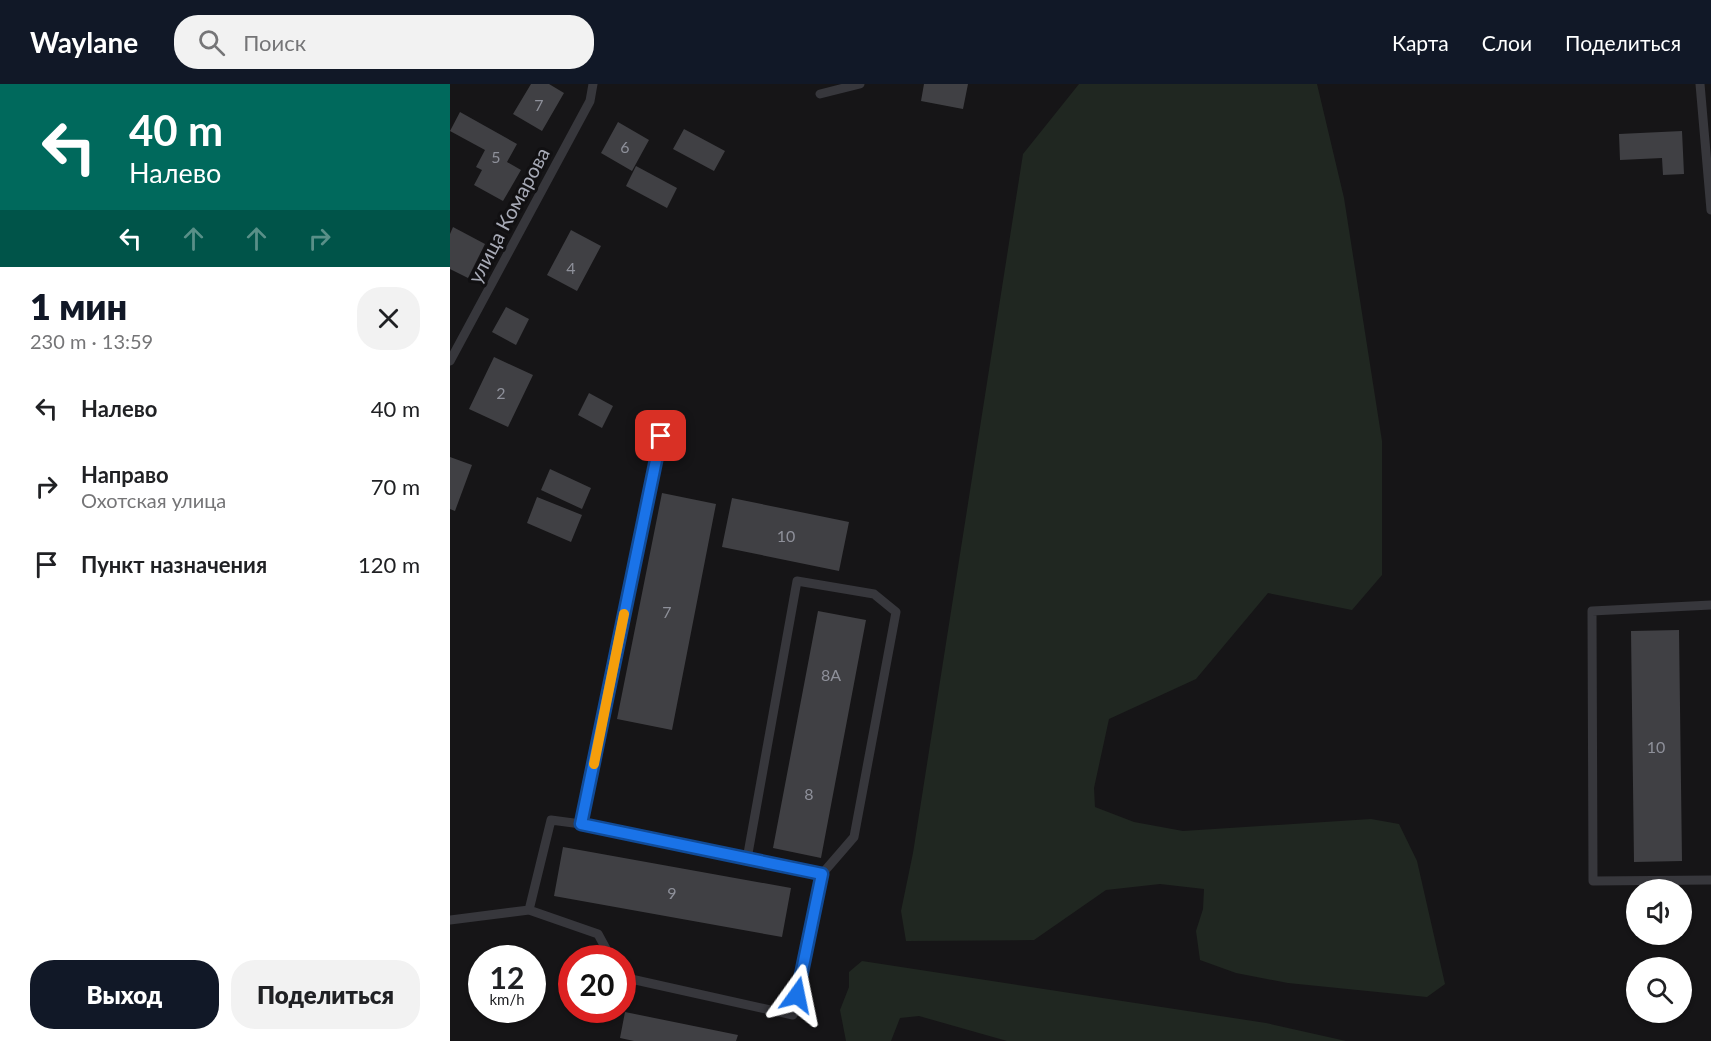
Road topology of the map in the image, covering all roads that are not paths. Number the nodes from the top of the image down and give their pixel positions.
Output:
1 (593, 84) edge
2 (861, 84) edge
3 (1700, 84) edge
4 (820, 94) dead end
5 (1711, 210) edge
6 (450, 361) edge
7 (661, 436) dead end
8 (1711, 605) edge
9 (581, 824) junction
10 (747, 859) junction
11 (822, 874) junction
12 (1711, 880) edge
13 (528, 910) junction
14 (450, 920) edge
15 (604, 945) edge
16 (636, 979) edge

1 - 6 lane, улица Комарова
2 - 4 lane
3 - 5 lane
7 - 9 lane
8 - 12 lane
9 - 10 lane
9 - 13 lane
10 - 11 lane
10 - 11 lane
11 - 16 lane
13 - 14 lane
13 - 15 lane

